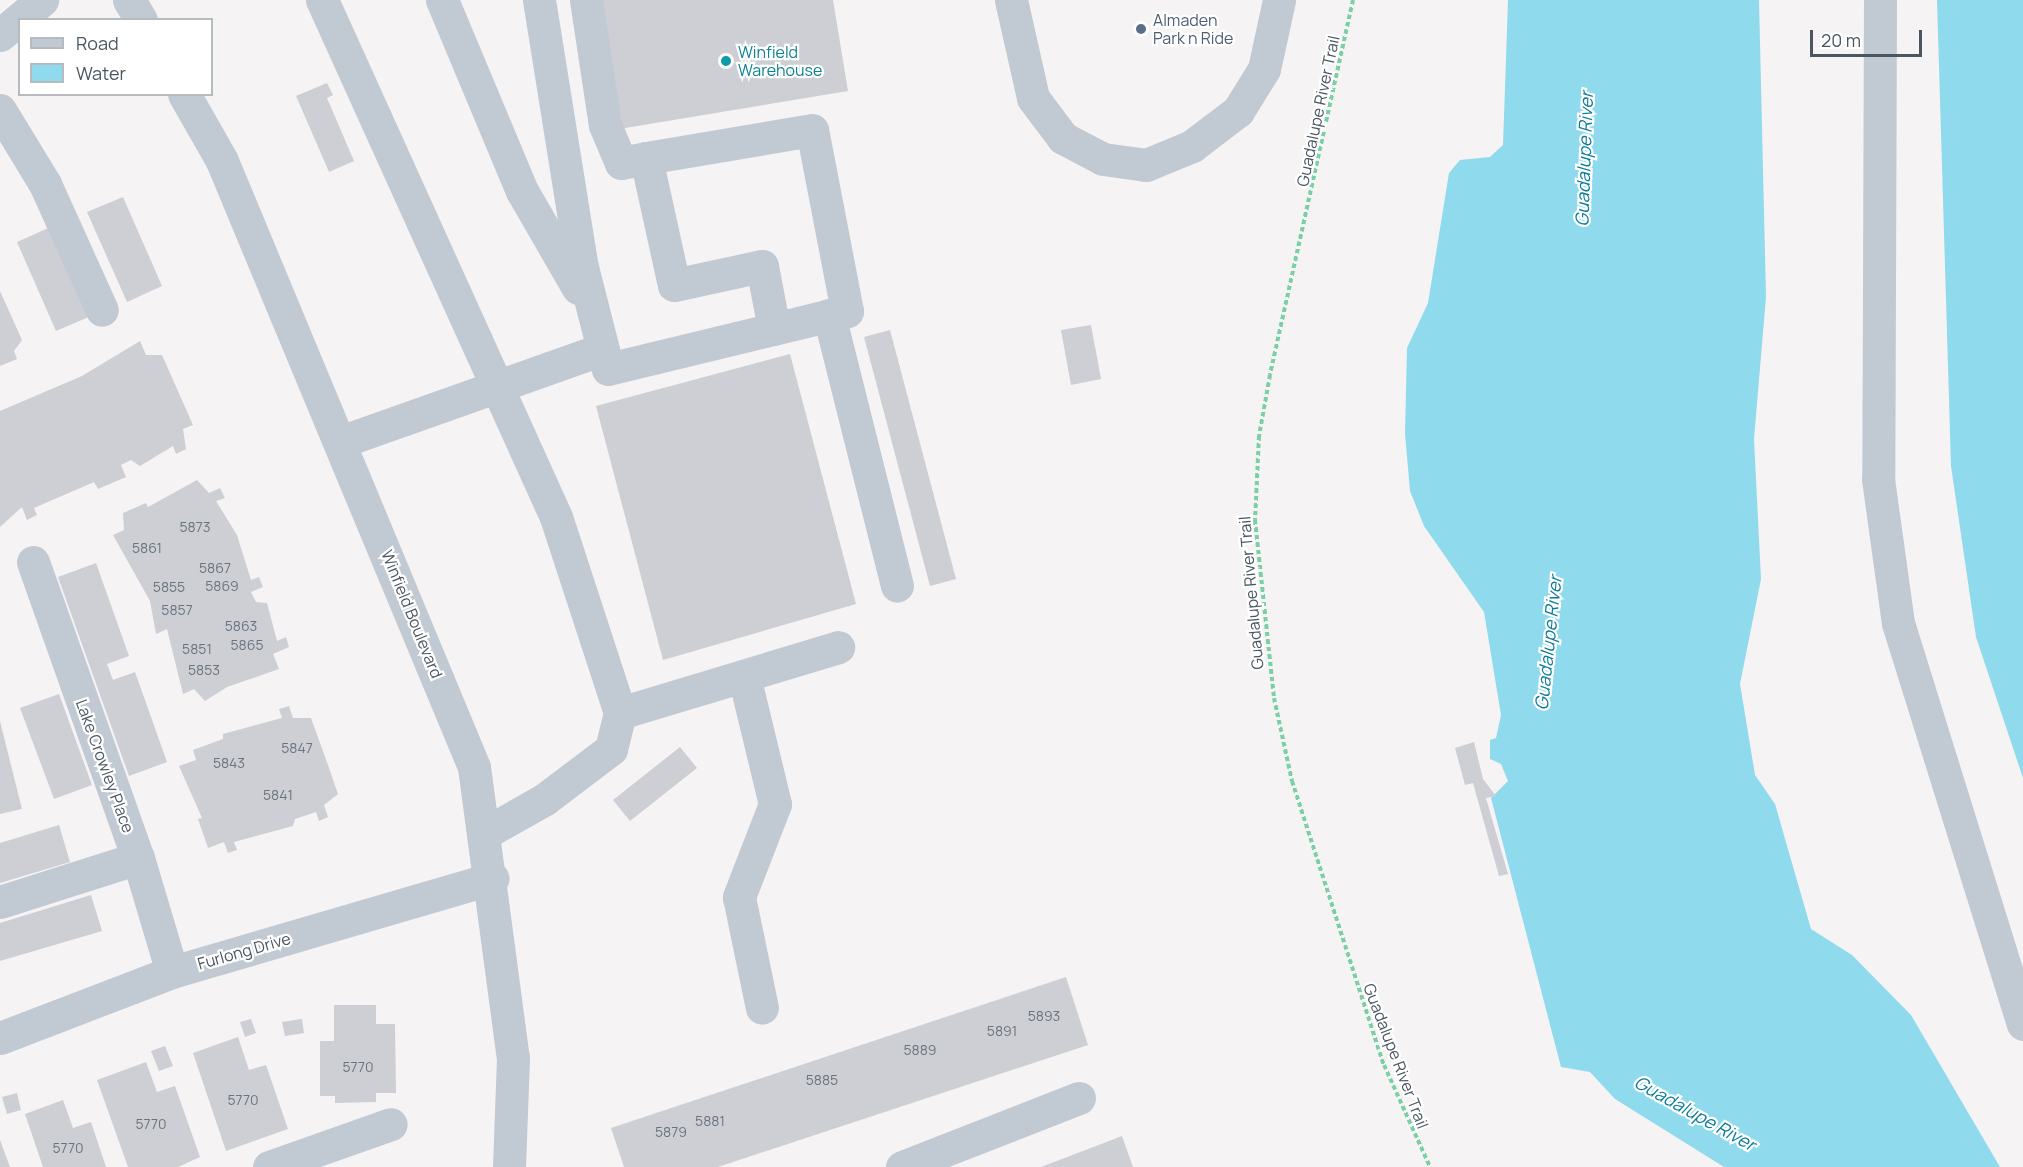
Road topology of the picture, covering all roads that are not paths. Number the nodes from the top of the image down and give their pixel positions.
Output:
1 (42, 0) edge
2 (129, 0) edge
3 (322, 0) edge
4 (442, 0) edge
5 (539, 0) edge
6 (586, 0) edge
7 (1011, 0) edge
8 (1279, 0) edge
9 (1880, 0) edge
10 (20, 18) edge
11 (140, 18) edge
12 (18, 20) edge
13 (0, 35) edge
14 (185, 96) edge
15 (0, 110) edge
16 (646, 158) junction
17 (102, 310) dead end
18 (829, 315) junction
19 (594, 317) junction
20 (774, 329) junction
21 (602, 349) junction
22 (498, 386) junction
23 (340, 442) junction
24 (33, 562) dead end
25 (897, 586) dead end
26 (838, 648) dead end
27 (744, 676) junction
28 (620, 713) junction
29 (485, 833) junction
30 (138, 858) junction
31 (493, 878) junction
32 (0, 902) edge
33 (172, 972) junction
34 (762, 1008) dead end
35 (2023, 1024) edge
36 (0, 1038) edge
37 (1079, 1098) dead end
38 (391, 1124) dead end
39 (269, 1167) edge
40 (509, 1167) edge
41 (902, 1167) edge

1 - 10 street
2 - 11 street
3 - 22 street
4 - 19 street
5 - 19 street
6 - 16 street
7 - 8 street
9 - 35 street
12 - 13 street
14 - 23 street, Winfield Boulevard
15 - 17 street
16 - 18 street
16 - 20 street
18 - 20 street
18 - 25 street
19 - 21 street
20 - 21 street
21 - 22 street
22 - 23 street
22 - 28 street
23 - 29 street, Winfield Boulevard
24 - 30 street, Lake Crowley Place
26 - 27 street
27 - 28 street
27 - 34 street
28 - 29 street
29 - 31 street, Winfield Boulevard
30 - 32 street
30 - 33 street, Lake Crowley Place
31 - 33 street, Furlong Drive
31 - 40 street, Winfield Boulevard
33 - 36 street, Furlong Drive
37 - 41 street
38 - 39 street

